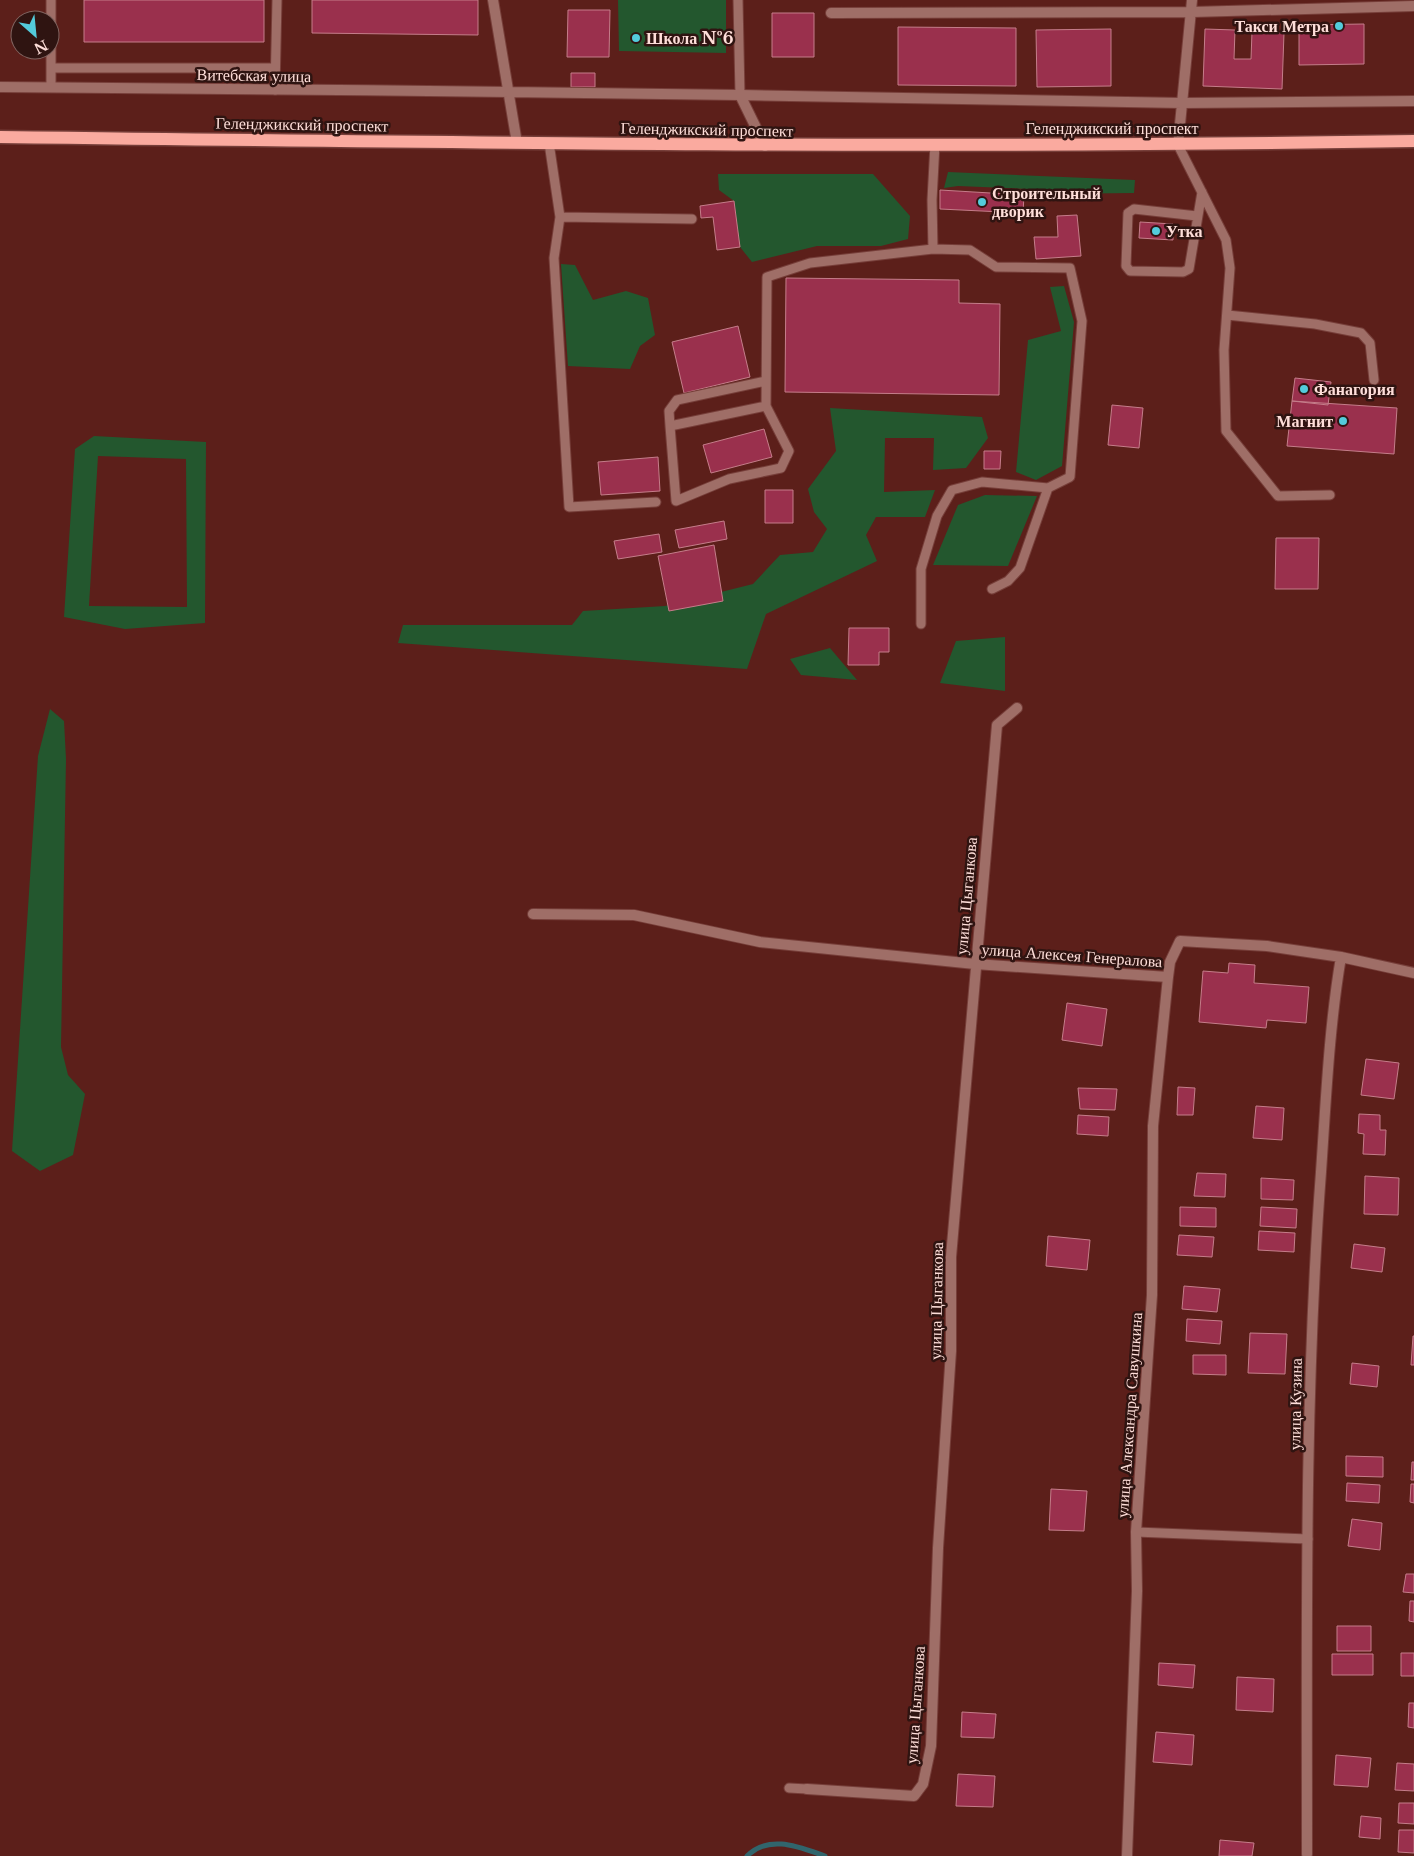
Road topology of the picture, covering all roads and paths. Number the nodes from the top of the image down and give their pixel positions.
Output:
1 (51, 0) edge
2 (276, 0) edge
3 (493, 0) edge
4 (738, 0) edge
5 (1192, 0) edge
6 (1286, 5) edge
7 (1414, 6) edge
8 (1192, 12) junction
9 (831, 13) dead end
10 (51, 68) junction
11 (276, 68) junction
12 (0, 86) edge
13 (51, 87) junction
14 (275, 90) junction
15 (508, 90) junction
16 (740, 95) junction
17 (1414, 101) edge
18 (1182, 103) junction
19 (0, 137) edge
20 (1414, 141) edge
21 (517, 143) junction
22 (549, 143) junction
23 (935, 144) junction
24 (1178, 145) junction
25 (765, 146) junction
26 (1202, 192) junction
27 (1197, 216) junction
28 (560, 217) junction
29 (692, 219) dead end
30 (933, 250) junction
31 (1227, 315) junction
32 (1374, 380) dead end
33 (766, 381) junction
34 (766, 406) junction
35 (670, 426) junction
36 (1048, 488) junction
37 (1330, 495) dead end
38 (656, 502) dead end
39 (992, 589) dead end
40 (921, 624) dead end
41 (1017, 708) dead end
42 (533, 914) dead end
43 (1341, 957) junction
44 (975, 964) junction
45 (1414, 974) edge
46 (1168, 978) junction
47 (1136, 1532) junction
48 (1308, 1539) junction
49 (789, 1788) dead end
50 (807, 1789) joint
51 (1307, 1854) dead end
52 (1126, 1856) edge

1 - 10 lane
2 - 11 lane
3 - 15 street
4 - 16 lane
5 - 8 street
6 - 7 street
6 - 8 street
8 - 9 street
8 - 18 street
10 - 11 lane
10 - 13 lane
11 - 14 lane
12 - 13 street, Витебская улица
13 - 14 street, Витебская улица
14 - 15 street, Витебская улица
15 - 16 street, Витебская улица
15 - 21 street
16 - 18 street, Витебская улица
16 - 25 street
17 - 18 street, Витебская улица
18 - 24 street
19 - 21 main road, Геленджикский проспект
20 - 24 main road, Геленджикский проспект
21 - 22 main road, Геленджикский проспект
22 - 25 main road, Геленджикский проспект
22 - 28 lane
23 - 24 main road, Геленджикский проспект
23 - 25 main road, Геленджикский проспект
23 - 30 lane
24 - 26 lane
26 - 27 lane
26 - 31 lane
27 - 27 lane
28 - 29 lane
28 - 38 lane
30 - 33 lane
30 - 36 lane
31 - 32 lane
31 - 37 lane
33 - 34 lane
33 - 35 lane
34 - 35 lane
34 - 35 lane
36 - 39 lane
36 - 40 lane
41 - 44 street, улица Цыганкова
42 - 44 street, улица Алексея Генералова
43 - 45 street, улица Алексея Генералова
43 - 46 street, улица Алексея Генералова
43 - 48 street, улица Кузина
44 - 46 street, улица Алексея Генералова
44 - 50 street, улица Цыганкова
46 - 47 street, улица Александра Савушкина
47 - 48 lane
47 - 52 street, улица Александра Савушкина
48 - 51 street, улица Кузина
49 - 50 lane

